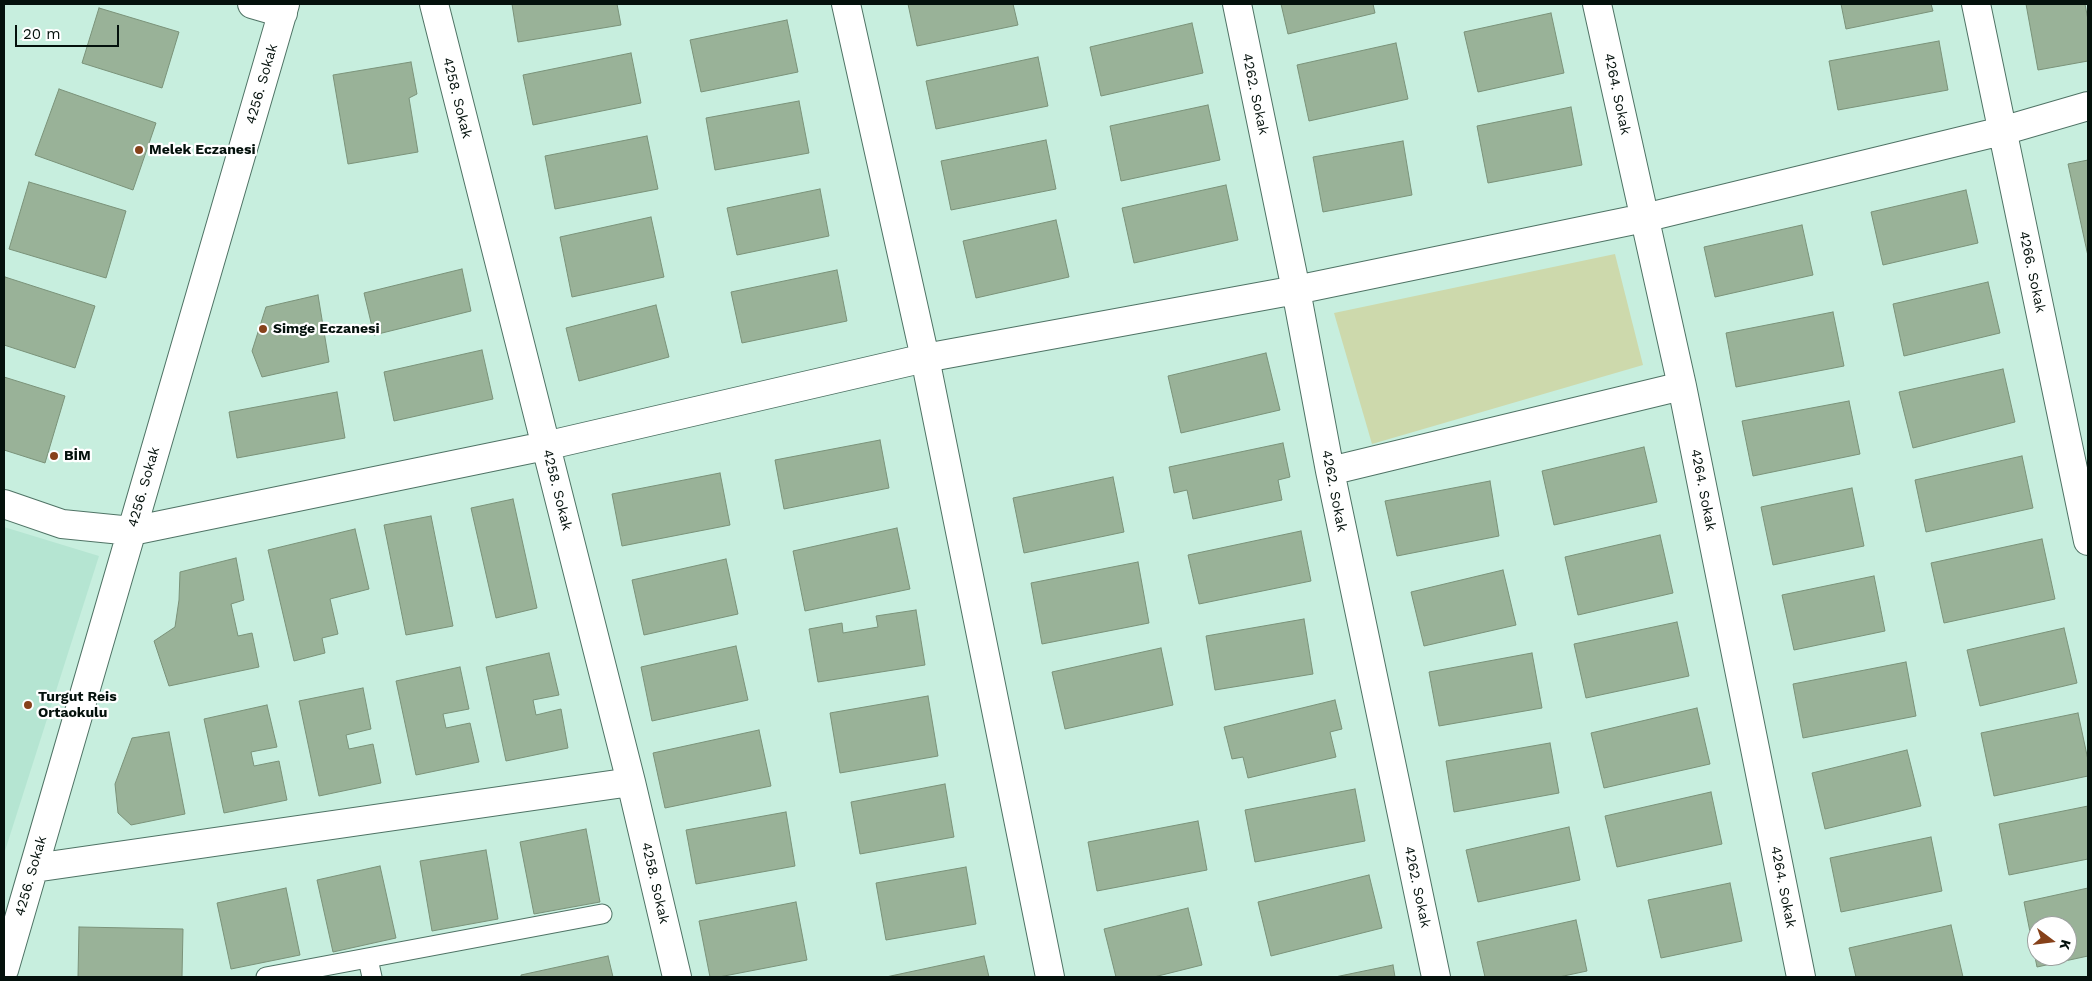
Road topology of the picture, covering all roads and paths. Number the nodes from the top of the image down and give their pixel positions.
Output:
1 (252, 4) edge
2 (434, 4) edge
3 (846, 4) edge
4 (1237, 4) edge
5 (1597, 4) edge
6 (1976, 4) edge
7 (284, 8) edge
8 (2088, 106) edge
9 (2002, 131) junction
10 (1644, 218) junction
11 (1296, 290) junction
12 (925, 358) junction
13 (1682, 386) junction
14 (545, 446) junction
15 (1330, 471) junction
16 (4, 504) edge
17 (132, 531) junction
18 (2088, 541) edge
19 (631, 782) junction
20 (34, 868) junction
21 (602, 914) dead end
22 (370, 968) edge
23 (4, 970) edge
24 (266, 977) edge
25 (677, 977) edge
26 (1050, 977) edge
27 (1436, 977) edge
28 (1801, 977) edge

1 - 7 street
2 - 14 street, 4258. Sokak
3 - 12 street
4 - 11 street, 4262. Sokak
5 - 10 street, 4264. Sokak
6 - 9 street, 4266. Sokak
7 - 17 street, 4256. Sokak
8 - 9 street
9 - 10 street
9 - 18 street, 4266. Sokak
10 - 11 street
10 - 13 street, 4264. Sokak
11 - 12 street
11 - 15 street, 4262. Sokak
12 - 14 street
12 - 26 street
13 - 15 street
13 - 28 street, 4264. Sokak
14 - 17 street
14 - 19 street, 4258. Sokak
15 - 27 street, 4262. Sokak
16 - 17 street
17 - 20 street, 4256. Sokak
19 - 20 street
19 - 25 street, 4258. Sokak
20 - 23 street, 4256. Sokak
21 - 22 lane
22 - 24 lane

